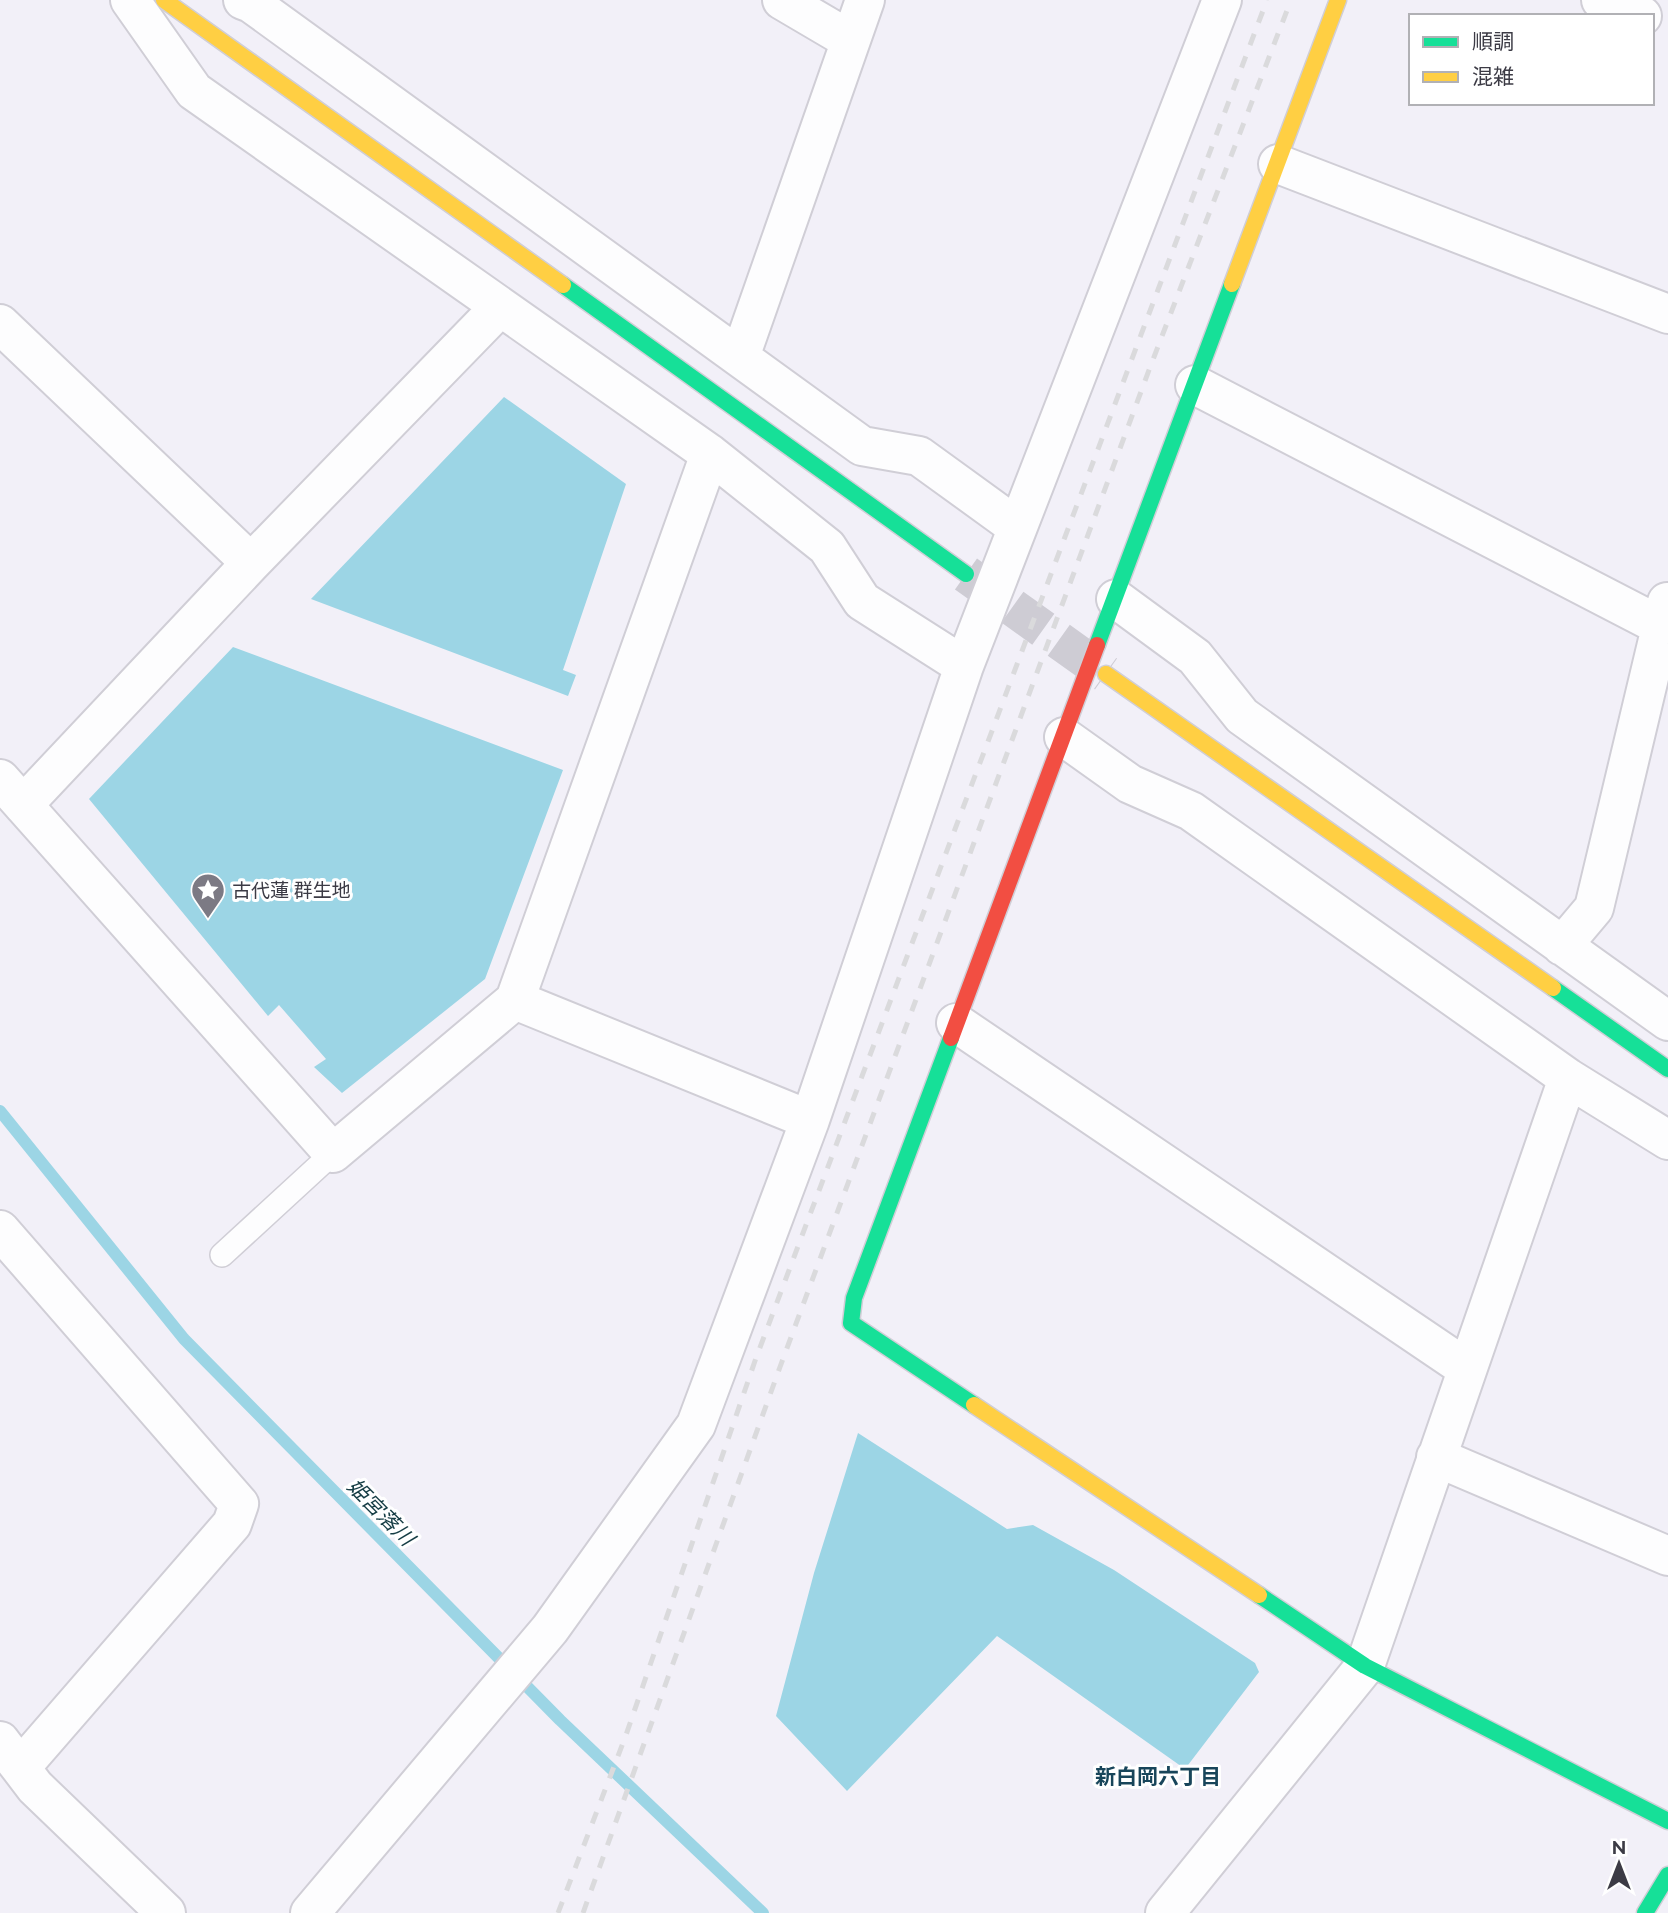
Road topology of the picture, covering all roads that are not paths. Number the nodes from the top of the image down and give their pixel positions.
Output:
1 (130, 0) edge
2 (164, 0) edge
3 (243, 0) edge
4 (782, 0) edge
5 (865, 0) edge
6 (1222, 0) edge
7 (1338, 0) edge
8 (1601, 0) edge
9 (1637, 14) edge
10 (850, 40) junction
11 (1278, 164) junction
12 (500, 307) junction
13 (1668, 314) edge
14 (0, 324) edge
15 (740, 357) junction
16 (1195, 385) junction
17 (710, 454) junction
18 (1017, 527) junction
19 (251, 562) junction
20 (966, 574) tunnel mouth
21 (1116, 599) junction
22 (1664, 613) edge
23 (964, 666) junction
24 (1106, 674) tunnel mouth
25 (1064, 737) junction
26 (11, 792) edge
27 (1562, 946) junction
28 (515, 1000) junction
29 (1668, 1021) edge
30 (956, 1023) junction
31 (1668, 1069) edge
32 (1568, 1077) junction
33 (810, 1120) junction
34 (1668, 1140) edge
35 (332, 1153) junction
36 (0, 1230) edge
37 (222, 1255) dead end
38 (1466, 1368) junction
39 (1436, 1457) junction
40 (1668, 1556) edge
41 (1365, 1666) junction
42 (11, 1754) edge
43 (1668, 1821) edge
44 (1668, 1875) edge
45 (166, 1913) edge
46 (310, 1913) edge
47 (1166, 1913) edge
48 (1645, 1913) edge

1 - 12 street
2 - 20 street
3 - 15 street
4 - 10 street
5 - 10 street
6 - 18 street
7 - 11 street
8 - 9 street
10 - 15 street
11 - 13 street
11 - 16 street
12 - 17 street
12 - 19 street
14 - 19 street
15 - 18 street
16 - 21 street
16 - 22 street
17 - 23 street
17 - 28 street
18 - 23 street
19 - 26 street
21 - 25 street
21 - 27 street
22 - 27 street
23 - 33 street
24 - 31 street
25 - 30 street
25 - 32 street
26 - 35 street
27 - 29 street
28 - 33 street
28 - 35 street
30 - 38 street
30 - 41 street
32 - 34 street
32 - 38 street
33 - 46 street
35 - 37 lane
36 - 42 street
38 - 39 street
39 - 40 street
39 - 41 street
41 - 43 street
41 - 47 street
42 - 45 street
44 - 48 street

